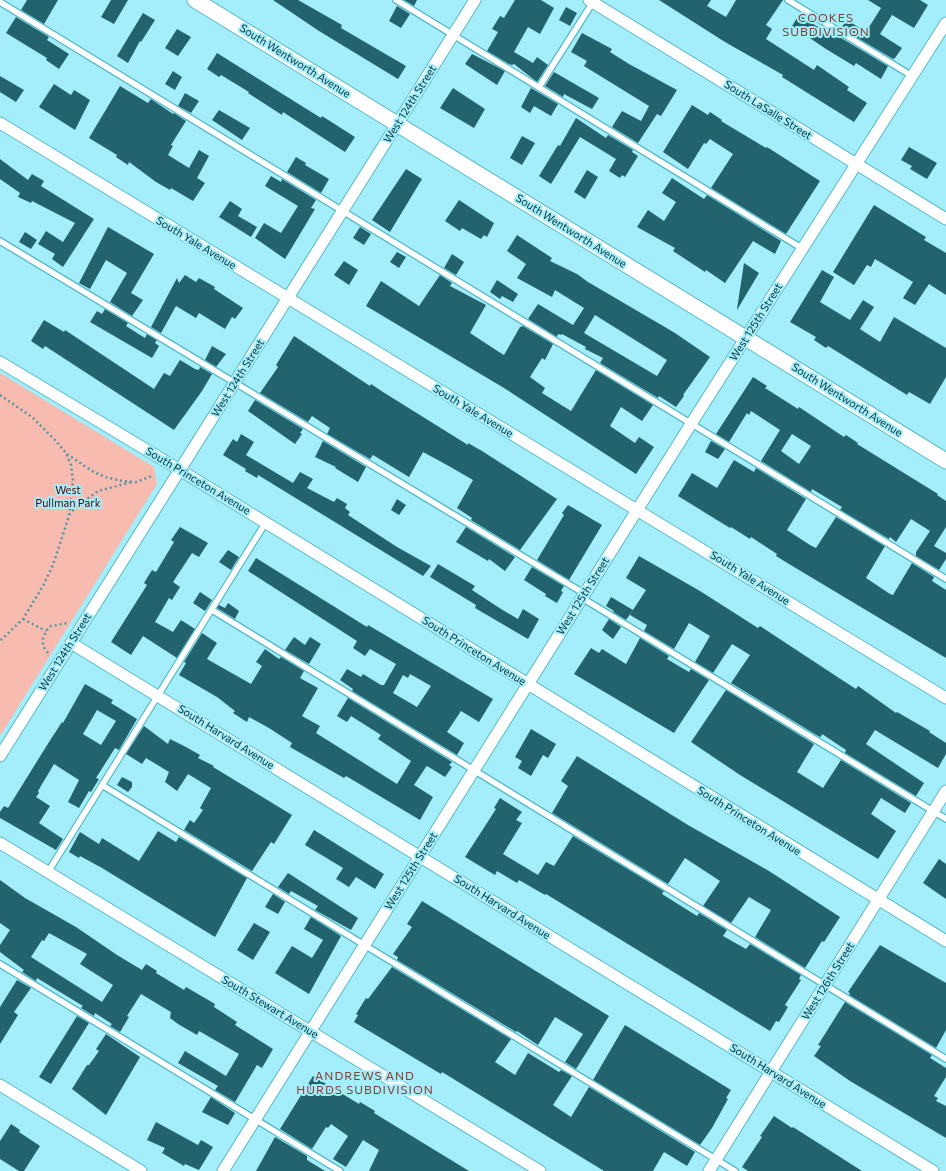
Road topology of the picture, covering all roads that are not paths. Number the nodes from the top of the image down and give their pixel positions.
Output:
1 (195, 0) edge
2 (396, 0) edge
3 (475, 0) edge
4 (788, 0) edge
5 (592, 1) edge
6 (0, 2) edge
7 (946, 23) edge
8 (453, 35) junction
9 (912, 76) junction
10 (539, 87) junction
11 (0, 123) edge
12 (397, 124) junction
13 (857, 164) junction
14 (342, 212) junction
15 (946, 219) edge
16 (0, 241) edge
17 (803, 249) junction
18 (287, 299) junction
19 (746, 338) junction
20 (0, 362) edge
21 (234, 383) junction
22 (692, 424) junction
23 (946, 461) edge
24 (180, 470) junction
25 (638, 510) junction
26 (266, 522) junction
27 (946, 579) edge
28 (584, 596) junction
29 (212, 610) junction
30 (71, 643) junction
31 (528, 684) junction
32 (158, 696) junction
33 (946, 698) edge
34 (0, 756) edge
35 (474, 770) junction
36 (102, 785) junction
37 (946, 791) edge
38 (933, 812) junction
39 (946, 819) edge
40 (0, 843) edge
41 (420, 856) junction
42 (48, 872) junction
43 (878, 900) junction
44 (946, 942) edge
45 (364, 946) junction
46 (0, 964) edge
47 (825, 985) junction
48 (310, 1032) junction
49 (946, 1059) edge
50 (771, 1072) junction
51 (0, 1085) edge
52 (255, 1120) junction
53 (716, 1159) junction
54 (141, 1171) edge
55 (223, 1171) edge
56 (340, 1171) edge
57 (540, 1171) edge
58 (709, 1171) edge
59 (735, 1171) edge
60 (933, 1171) edge

1 - 12 street, South Wentworth Avenue
2 - 8 lane
3 - 8 street, West 124th Street
4 - 9 lane
5 - 10 lane
5 - 13 street, South LaSalle Street
6 - 14 lane
7 - 9 street, West 125th Street
8 - 10 lane
8 - 12 street, West 124th Street
9 - 13 street, West 125th Street
10 - 17 lane
11 - 18 street, South Yale Avenue
12 - 14 street, West 124th Street
12 - 19 street, South Wentworth Avenue
13 - 15 street, South LaSalle Street
13 - 17 street, West 125th Street
14 - 18 street, West 124th Street
14 - 22 lane
16 - 21 lane
17 - 19 street, West 125th Street
18 - 21 street, West 124th Street
18 - 25 street, South Yale Avenue
19 - 22 street, West 125th Street
19 - 23 street, South Wentworth Avenue
20 - 24 street, South Princeton Avenue
21 - 24 street, West 124th Street
21 - 28 lane
22 - 25 street, West 125th Street
22 - 27 lane
24 - 26 street, South Princeton Avenue
24 - 30 street, West 124th Street
25 - 28 street, West 125th Street
25 - 33 street, South Yale Avenue
26 - 29 lane
26 - 31 street, South Princeton Avenue
28 - 31 street, West 125th Street
28 - 38 lane
29 - 32 lane
29 - 35 lane
30 - 32 street, South Harvard Avenue
30 - 34 street, West 124th Street
31 - 35 street, West 125th Street
31 - 43 street, South Princeton Avenue
32 - 36 lane
32 - 41 street, South Harvard Avenue
35 - 41 street, West 125th Street
35 - 47 lane
36 - 42 lane
36 - 45 lane
37 - 38 street, West 126th Street
38 - 39 lane
38 - 43 street, West 126th Street
40 - 42 street, South Stewart Avenue
41 - 45 street, West 125th Street
41 - 50 street, South Harvard Avenue
42 - 48 street, South Stewart Avenue
43 - 44 street, South Princeton Avenue
43 - 47 street, West 126th Street
45 - 48 street, West 125th Street
45 - 53 lane
46 - 52 lane
47 - 49 lane
47 - 50 street, West 126th Street
48 - 52 street, West 125th Street
48 - 57 street, South Stewart Avenue
50 - 53 street, West 126th Street
50 - 60 street, South Harvard Avenue
51 - 54 street
52 - 55 street, West 125th Street
52 - 56 lane
53 - 58 street, West 126th Street
53 - 59 lane

